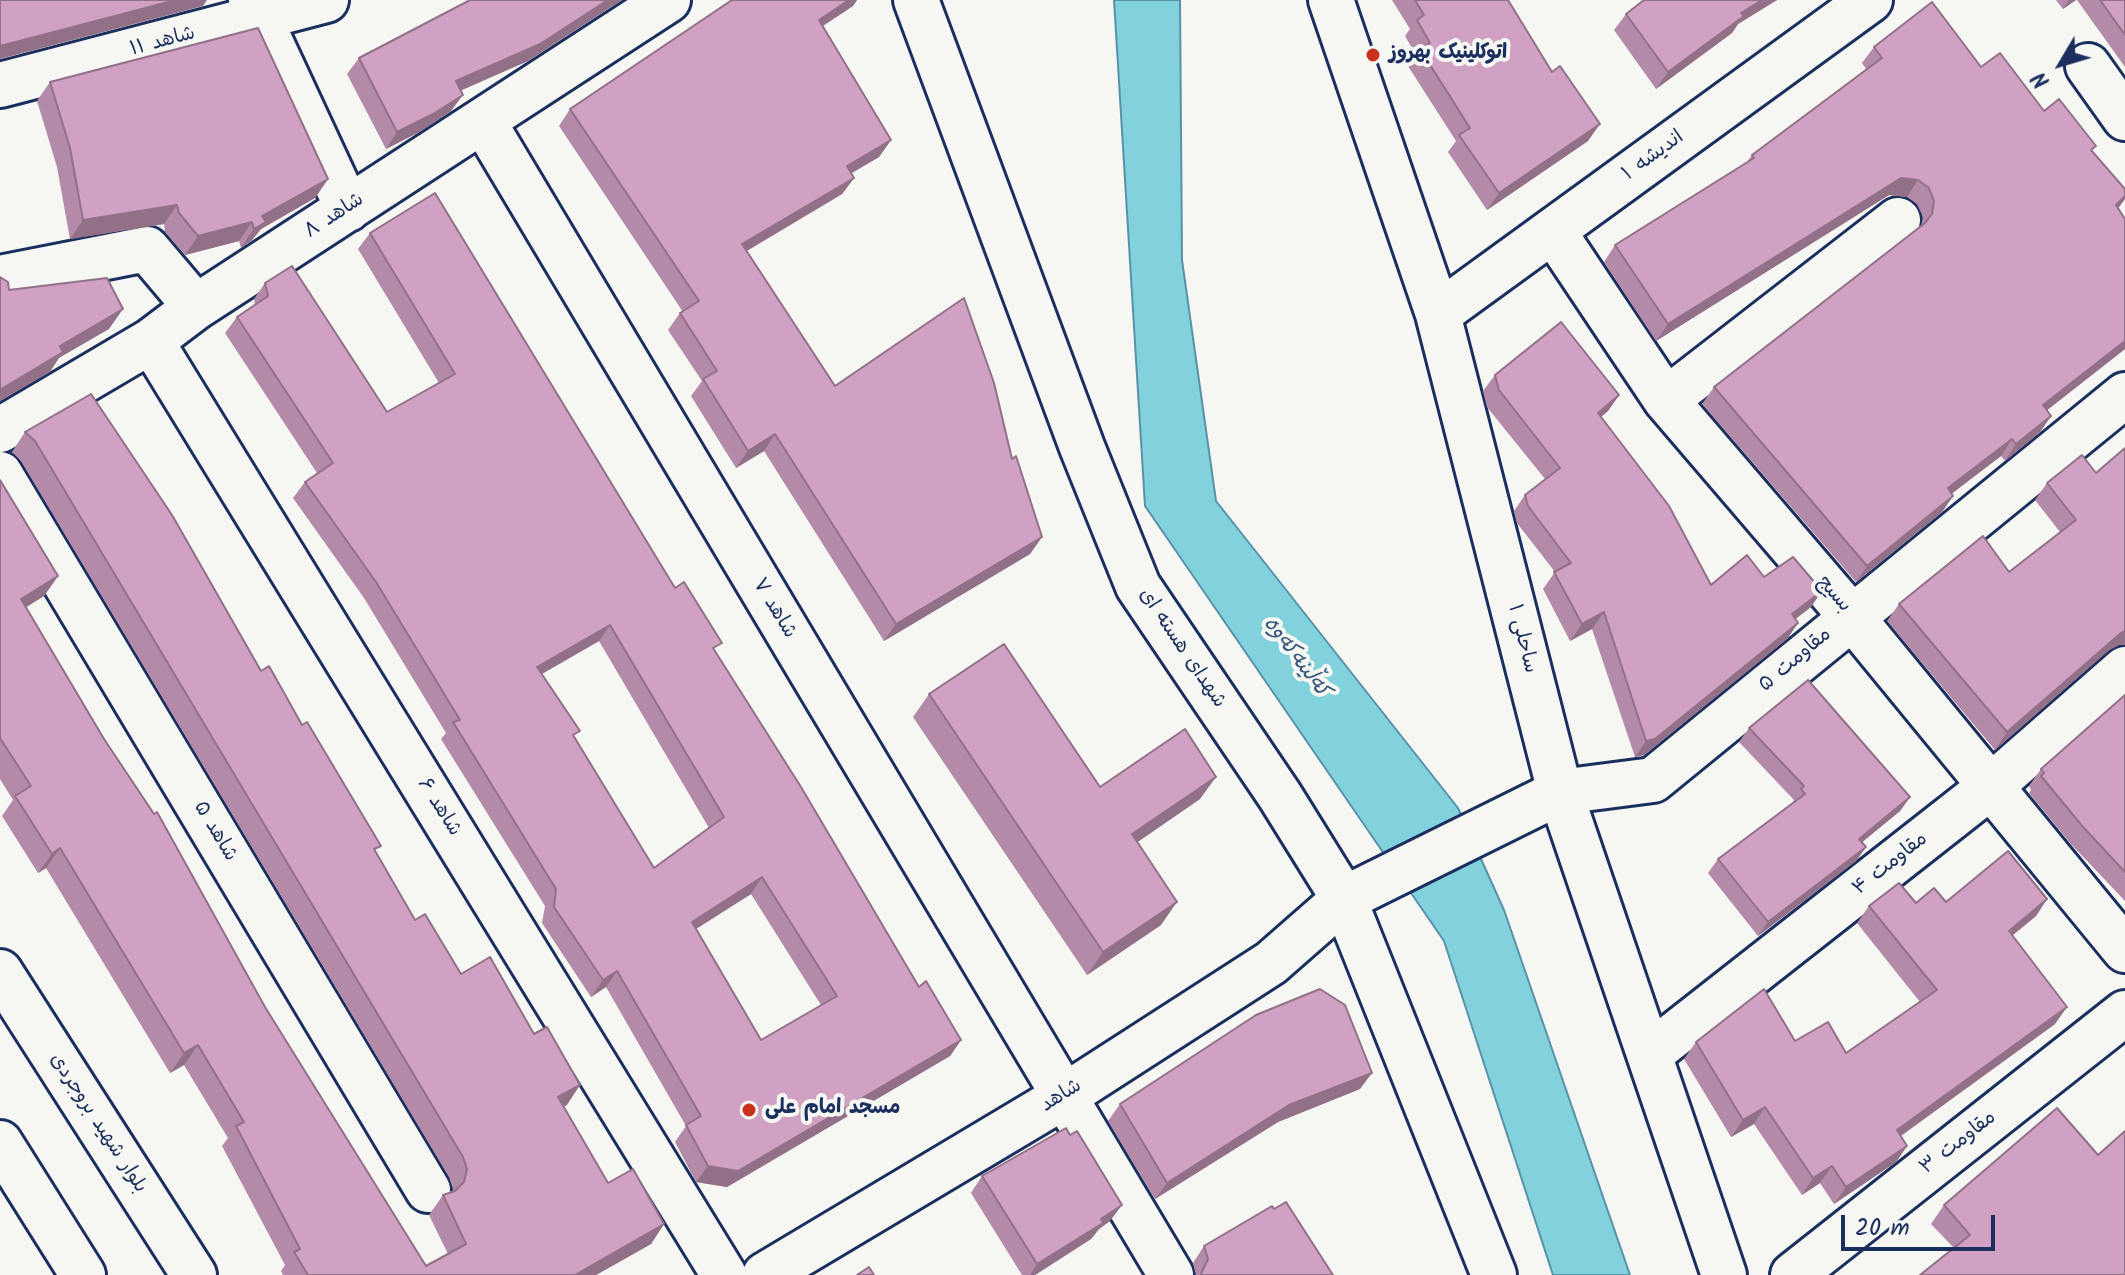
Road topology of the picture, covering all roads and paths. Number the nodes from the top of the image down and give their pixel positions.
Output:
1 (326, 0) edge
2 (668, 0) edge
3 (916, 0) edge
4 (1331, 0) edge
5 (1870, 0) edge
6 (255, 9) edge
7 (2088, 66) dead end
8 (0, 85) edge
9 (2125, 118) edge
10 (483, 121) junction
11 (348, 209) junction
12 (1898, 220) dead end
13 (1553, 231) junction
14 (0, 278) edge
15 (196, 307) junction
16 (1438, 314) junction
17 (151, 341) junction
18 (2125, 395) edge
19 (1666, 400) junction
20 (0, 430) edge
21 (0, 474) edge
22 (1851, 616) junction
23 (2125, 669) edge
24 (1990, 787) junction
25 (1560, 792) junction
26 (1344, 899) junction
27 (2125, 950) edge
28 (0, 972) edge
29 (2125, 1013) edge
30 (1651, 1053) junction
31 (1063, 1097) junction
32 (0, 1143) edge
33 (428, 1190) dead end
34 (83, 1275) edge
35 (194, 1275) edge
36 (724, 1275) edge
37 (765, 1275) edge
38 (1171, 1275) edge
39 (1494, 1275) edge
40 (1724, 1275) edge
41 (1793, 1275) edge

1 - 6 street, شاهد ۱۱
2 - 10 street, شاهد ۸
3 - 26 street, شهدای هسته ای
4 - 16 street, ساحلی ۱
5 - 13 street, اندیشه ۱
6 - 8 street, شاهد ۱۱
6 - 11 street
7 - 9 street
10 - 11 street, شاهد ۸
10 - 31 street, شاهد ۷
11 - 15 street, شاهد ۸
12 - 19 street
13 - 16 street, اندیشه ۱
13 - 19 street, بسیج
14 - 15 street
15 - 17 street, شاهد ۸
16 - 25 street, ساحلی ۱
17 - 20 street, شاهد ۸
17 - 36 street, شاهد ۶
18 - 22 street, مقاومت ۵
19 - 22 street, بسیج
21 - 33 street, شاهد ۵
22 - 24 street, بسیج
22 - 25 street, مقاومت ۵
23 - 24 street, مقاومت ۴
24 - 27 street, بسیج
24 - 30 street, مقاومت ۴
25 - 26 street, مقاومت ۵
25 - 30 street, ساحلی ۱
26 - 31 street, شاهد
26 - 39 street, شهدای هسته ای
28 - 35 street, بلوار شهید بروجردی
29 - 41 street, مقاومت ۳
30 - 40 street, ساحلی ۱
31 - 37 street, شاهد
31 - 38 street, شاهد ۷
32 - 34 street

